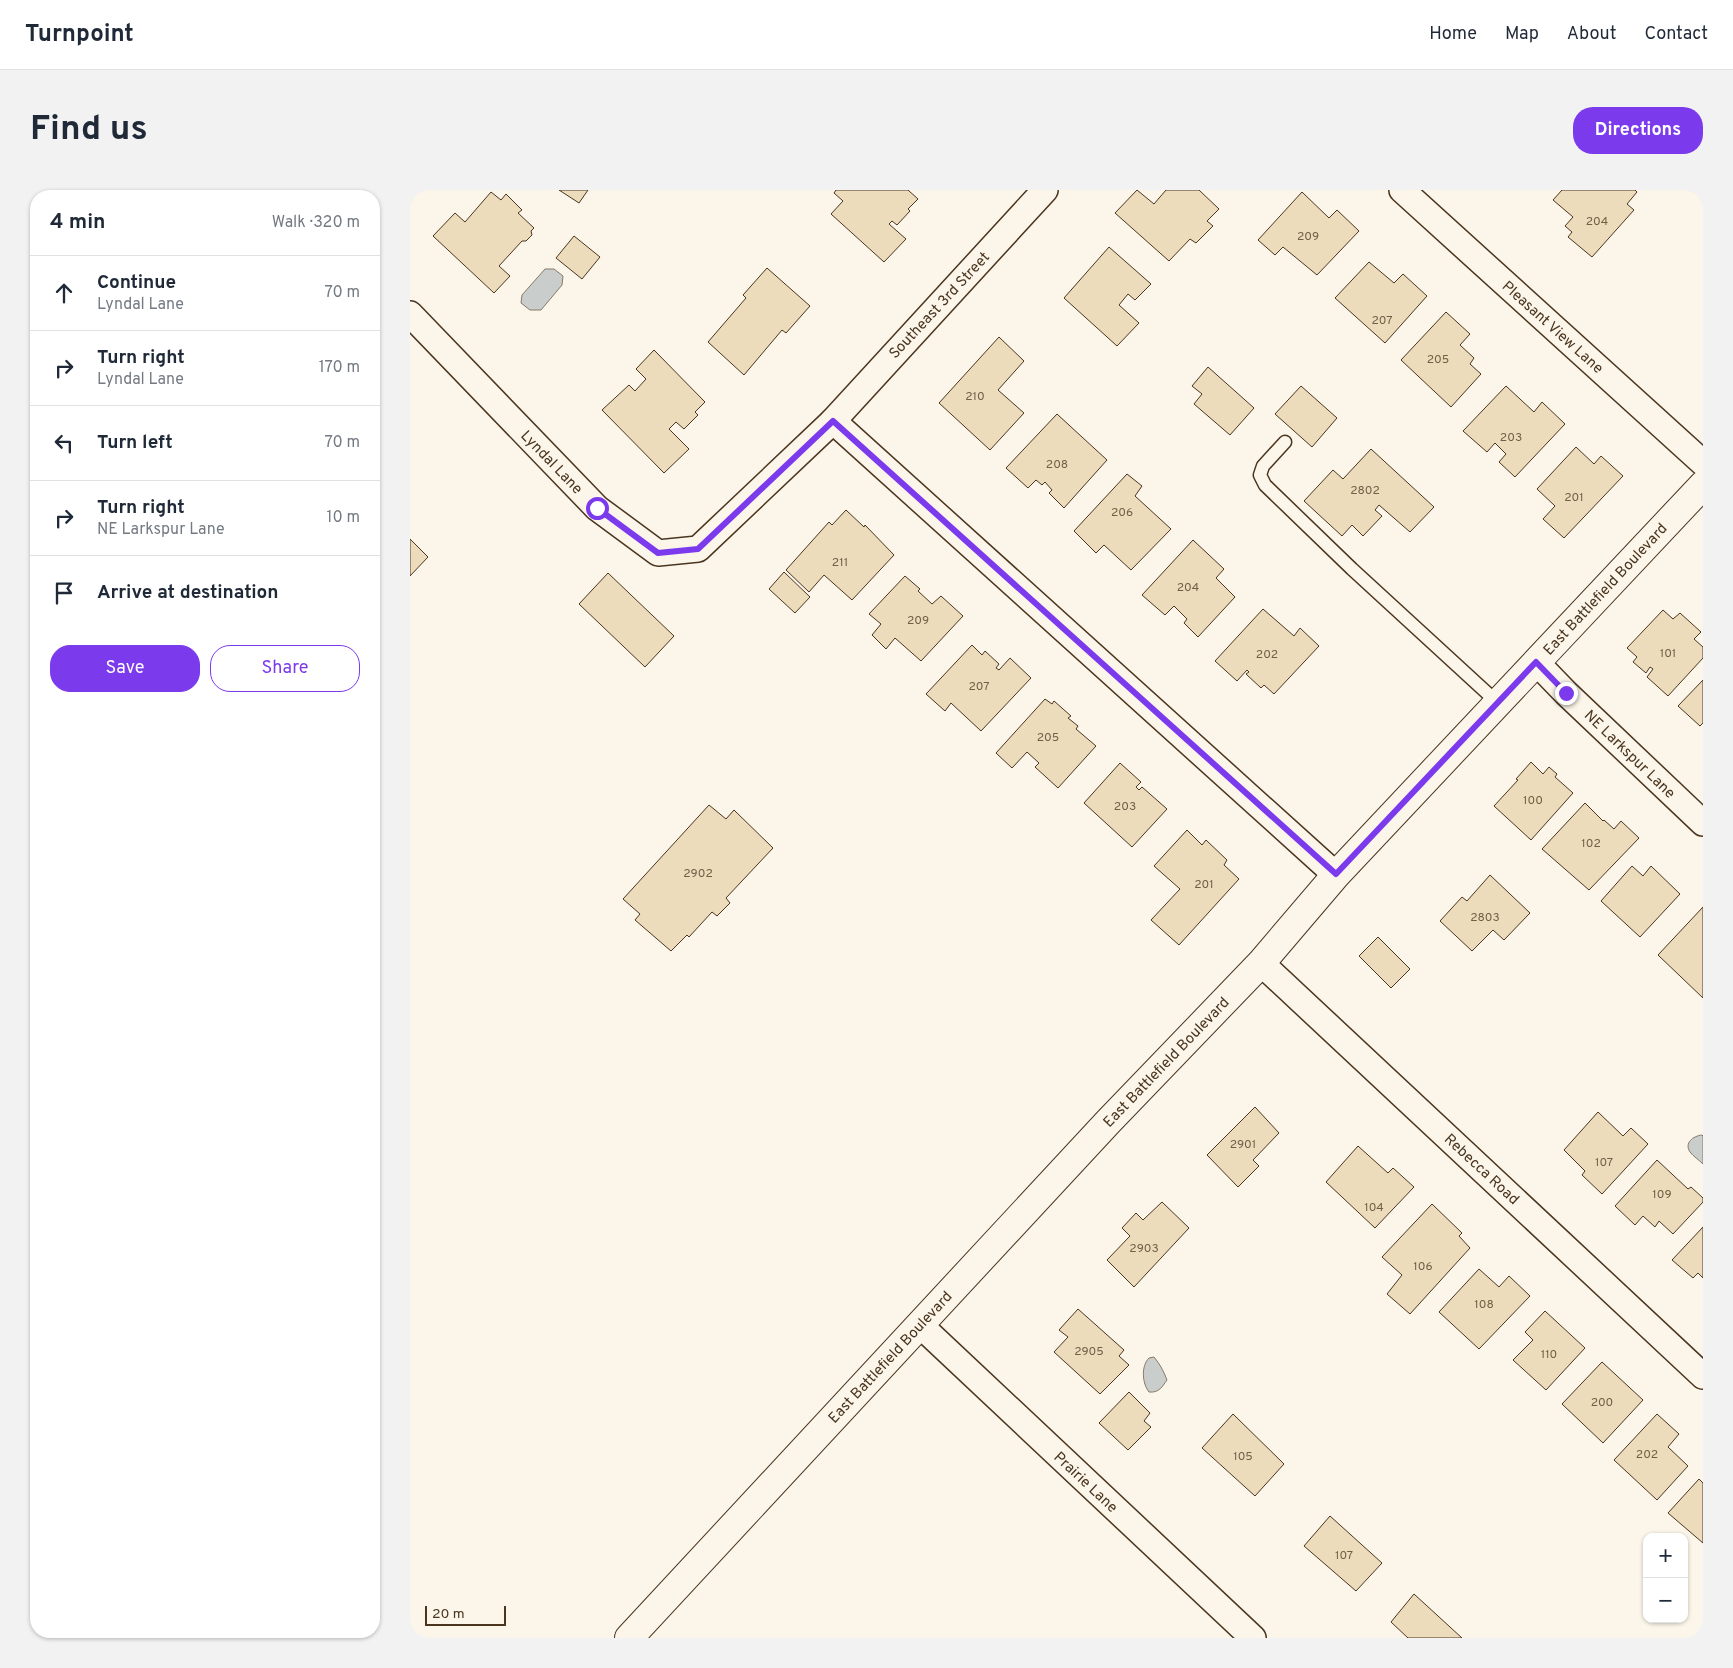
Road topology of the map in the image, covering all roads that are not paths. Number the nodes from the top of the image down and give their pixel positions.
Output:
1 (1046, 190) edge
2 (1402, 190) edge
3 (410, 314) edge
4 (833, 421) junction
5 (1285, 442) dead end
6 (1703, 463) edge
7 (1703, 485) edge
8 (1536, 662) junction
9 (1498, 703) junction
10 (1703, 824) edge
11 (1336, 874) junction
12 (1261, 963) junction
13 (920, 1325) junction
14 (1703, 1376) edge
15 (629, 1638) edge
16 (1253, 1638) edge

1 - 4 street, Southeast 3rd Street
2 - 6 street, Pleasant View Lane
3 - 4 street, Lyndal Lane
4 - 11 street
5 - 9 lane
7 - 8 street, East Battlefield Boulevard
8 - 9 street, East Battlefield Boulevard
8 - 10 street, NE Larkspur Lane
9 - 11 street, East Battlefield Boulevard
11 - 12 street, East Battlefield Boulevard
12 - 13 street, East Battlefield Boulevard
12 - 14 street, Rebecca Road
13 - 15 street, East Battlefield Boulevard
13 - 16 street, Prairie Lane

